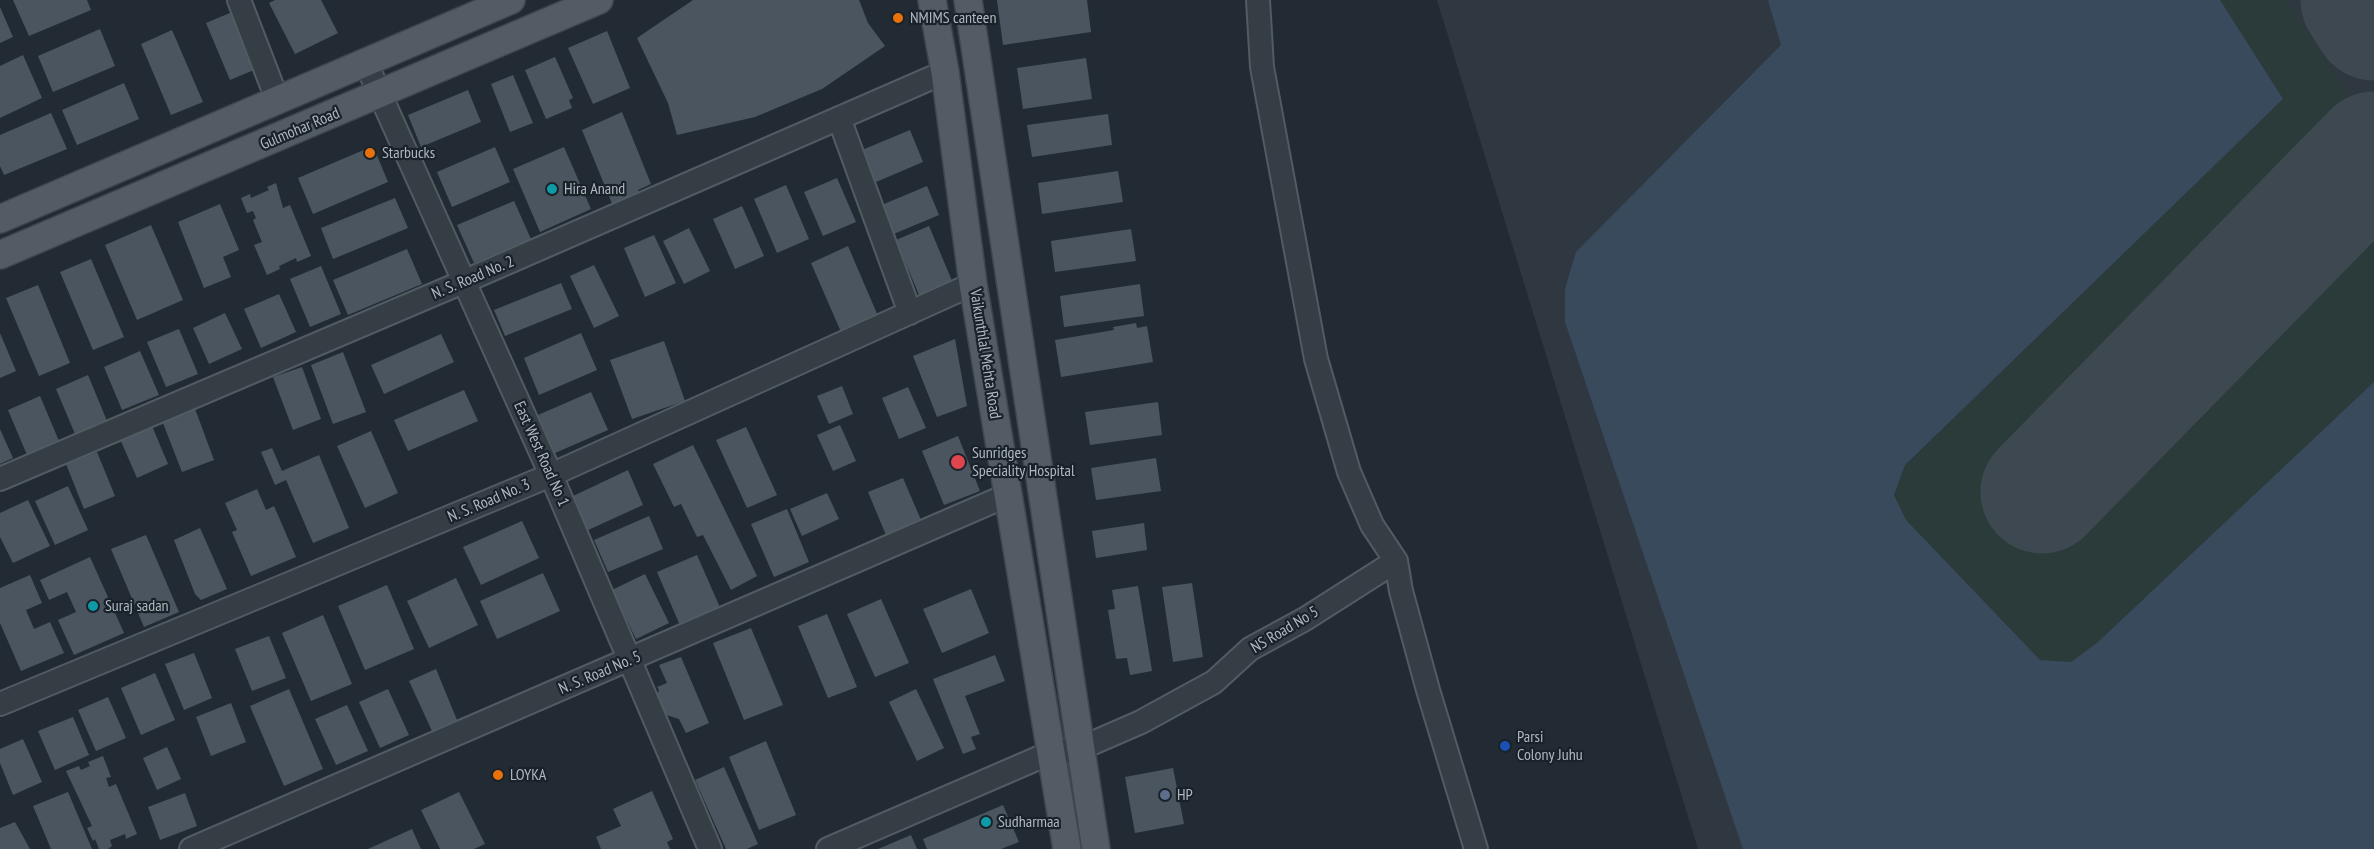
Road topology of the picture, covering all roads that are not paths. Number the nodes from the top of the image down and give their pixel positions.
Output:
1 (239, 0) edge
2 (511, 0) edge
3 (599, 0) edge
4 (932, 0) edge
5 (968, 0) edge
6 (1258, 0) edge
7 (556, 8) edge
8 (365, 61) junction
9 (945, 72) junction
10 (380, 95) junction
11 (277, 99) junction
12 (839, 118) junction
13 (0, 219) edge
14 (0, 255) edge
15 (463, 282) junction
16 (973, 284) junction
17 (910, 313) junction
18 (551, 475) junction
19 (0, 479) edge
20 (1008, 495) junction
21 (1396, 561) junction
22 (630, 661) junction
23 (0, 704) edge
24 (1079, 749) junction
25 (1050, 753) junction
26 (191, 849) edge
27 (710, 849) edge
28 (828, 849) edge
29 (1067, 849) edge
30 (1096, 849) edge
31 (1476, 849) edge

1 - 11 street
2 - 8 main road
3 - 7 main road, Gulmohar Road
4 - 9 main road, Vaikunthlal Mehta Road
5 - 24 main road
6 - 21 street
7 - 10 main road, Gulmohar Road
8 - 10 street, East West Road No 1
8 - 11 main road
9 - 12 street, N. S. Road No. 2
9 - 16 main road, Vaikunthlal Mehta Road
10 - 14 main road, Gulmohar Road
10 - 15 street, East West Road No 1
11 - 13 main road
12 - 15 street, N. S. Road No. 2
12 - 17 street
15 - 18 street, East West Road No 1
15 - 19 street, N. S. Road No. 2
16 - 17 street, N. S. Road No. 3
16 - 20 main road, Vaikunthlal Mehta Road
17 - 18 street, N. S. Road No. 3
18 - 22 street, East West Road No 1
18 - 23 street, N. S. Road No. 3
20 - 22 street, N. S. Road No. 5
20 - 25 main road, Vaikunthlal Mehta Road
21 - 24 street, NS Road No 5
21 - 31 street
22 - 26 street, N. S. Road No. 5
22 - 27 street, East West Road No 1
24 - 25 street
24 - 30 main road
25 - 28 street
25 - 29 main road, Vaikunthlal Mehta Road

